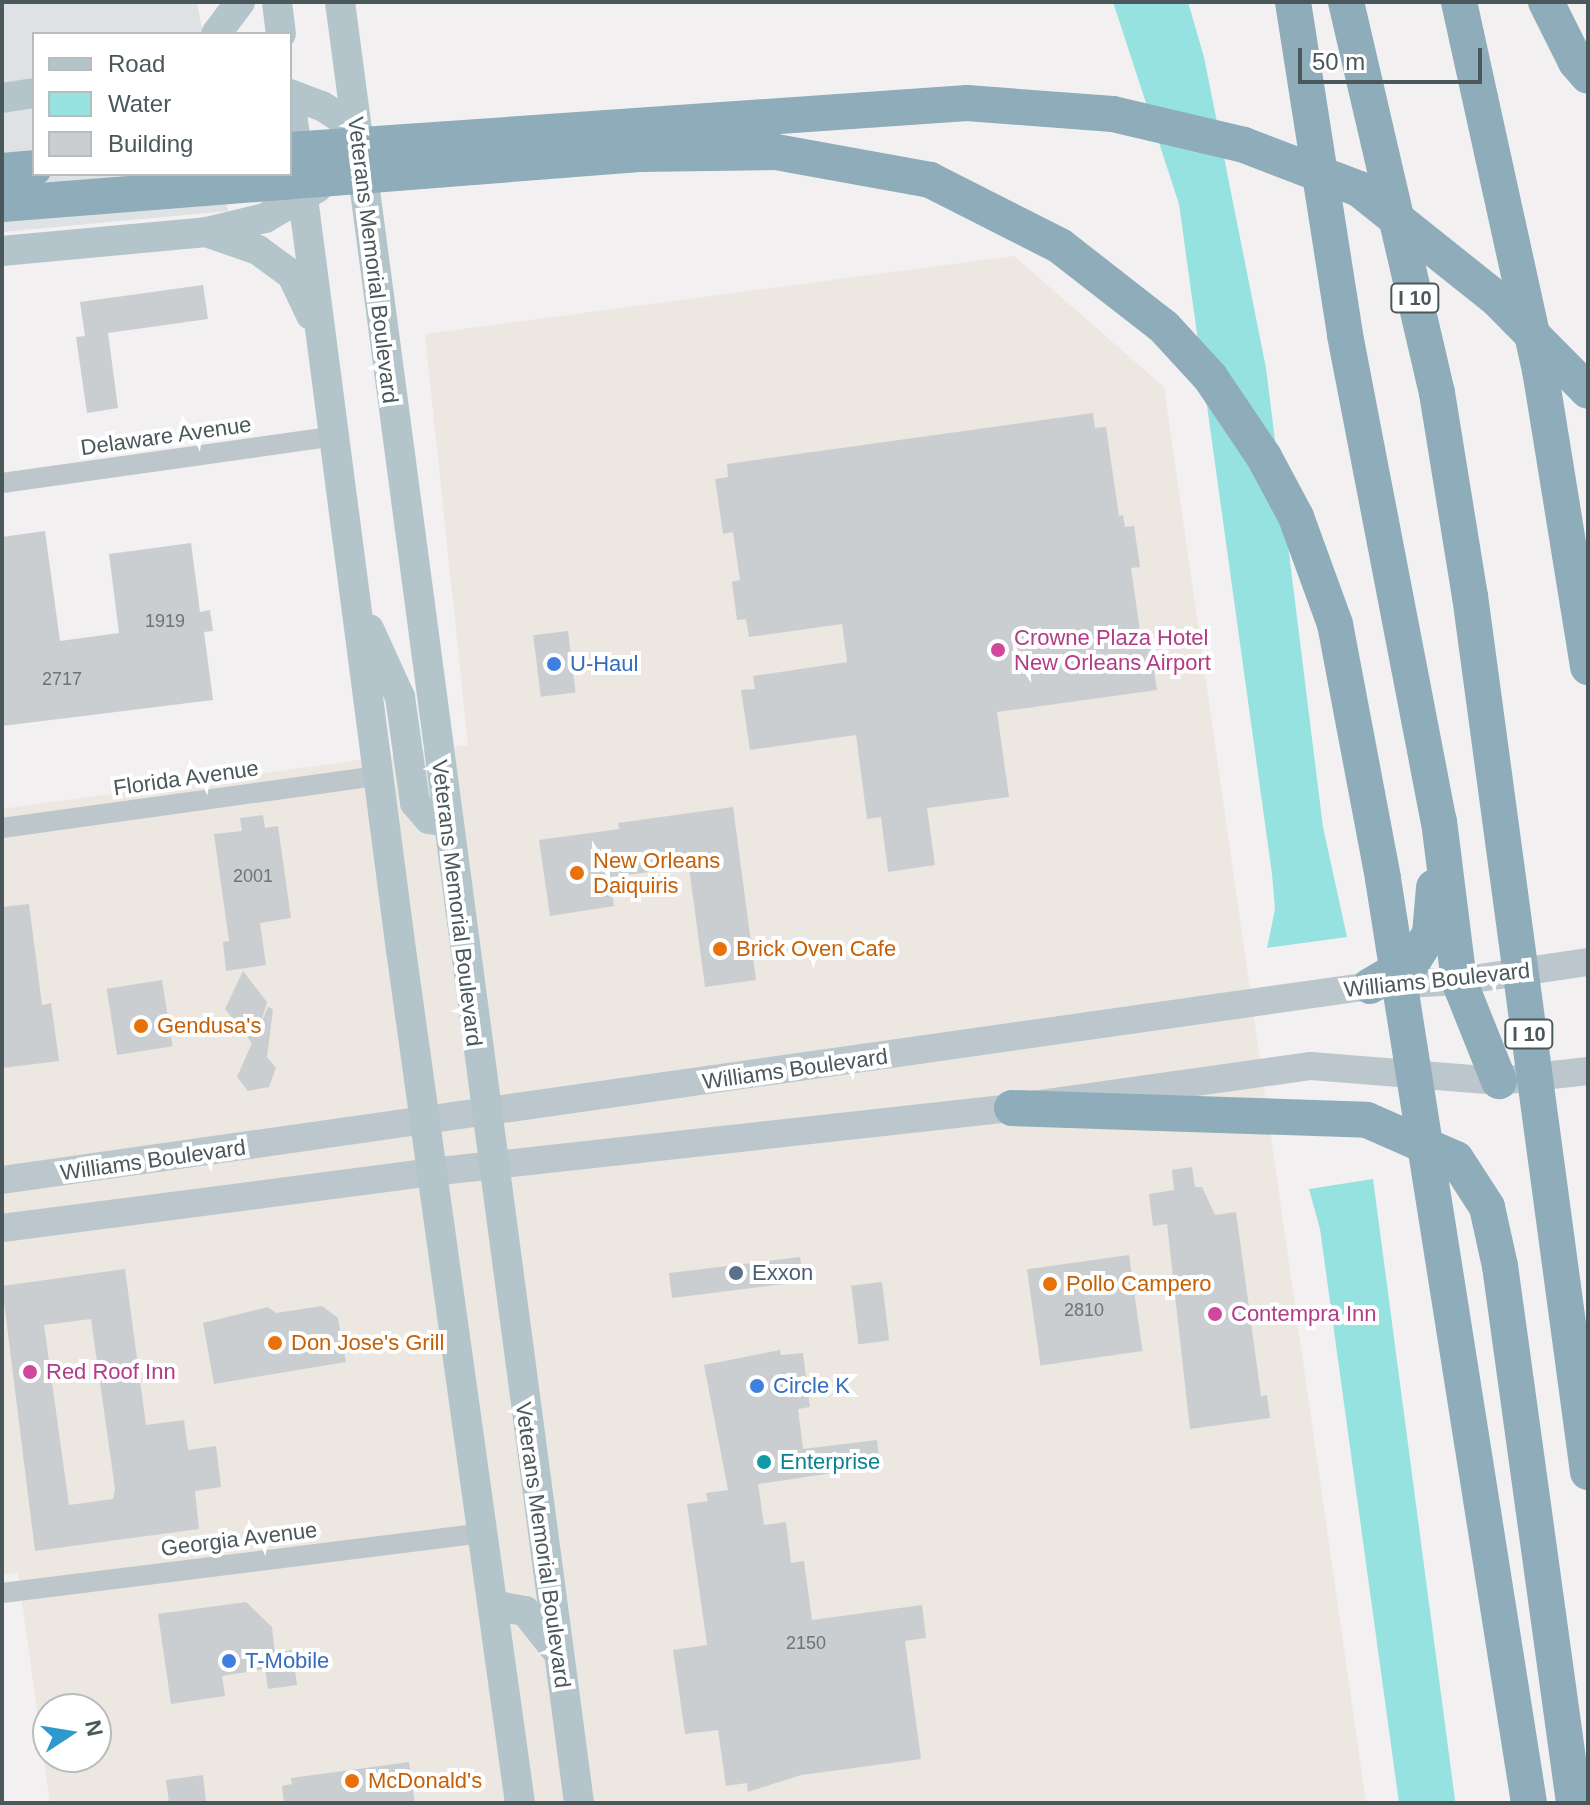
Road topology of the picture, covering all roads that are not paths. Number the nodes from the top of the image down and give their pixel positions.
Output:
1 (240, 2) edge
2 (277, 2) edge
3 (340, 2) edge
4 (1293, 2) edge
5 (1346, 2) edge
6 (1459, 2) edge
7 (1546, 2) edge
8 (218, 32) edge
9 (281, 32) edge
10 (1588, 76) edge
11 (32, 93) edge
12 (292, 97) edge
13 (2, 98) edge
14 (292, 110) edge
15 (358, 142) junction
16 (292, 150) edge
17 (32, 168) edge
18 (2, 171) edge
19 (304, 197) junction
20 (2, 204) edge
21 (206, 232) junction
22 (2, 251) edge
23 (324, 341) junction
24 (1588, 391) edge
25 (337, 436) junction
26 (2, 483) edge
27 (357, 602) junction
28 (1588, 667) edge
29 (377, 776) junction
30 (446, 821) junction
31 (1439, 821) junction
32 (2, 828) edge
33 (1588, 962) edge
34 (1459, 981) junction
35 (1370, 986) junction
36 (1588, 1071) edge
37 (1499, 1081) junction
38 (1012, 1108) junction
39 (484, 1114) junction
40 (424, 1122) junction
41 (490, 1166) junction
42 (431, 1172) junction
43 (2, 1180) edge
44 (2, 1228) edge
45 (1588, 1472) edge
46 (482, 1533) junction
47 (2, 1593) edge
48 (493, 1605) junction
49 (558, 1651) junction
50 (520, 1803) edge
51 (579, 1803) edge
52 (1529, 1803) edge
53 (1574, 1803) edge

1 - 8 main road
2 - 9 main road
3 - 15 main road, Veterans Memorial Boulevard
4 - 31 highway
5 - 45 highway, I 10
6 - 28 highway
7 - 10 highway
11 - 13 main road
12 - 15 main road
14 - 19 main road
15 - 19 main road
15 - 30 main road, Veterans Memorial Boulevard
16 - 24 highway
17 - 18 highway
19 - 21 main road
19 - 23 main road
20 - 52 highway
21 - 22 main road
21 - 23 main road
23 - 25 main road
25 - 26 street, Delaware Avenue
25 - 27 main road
27 - 29 main road
27 - 30 main road
29 - 32 street, Florida Avenue
29 - 40 main road
30 - 39 main road, Veterans Memorial Boulevard
31 - 34 highway
31 - 35 highway
33 - 34 main road, Williams Boulevard
34 - 35 main road, Williams Boulevard
34 - 37 highway
35 - 39 main road, Williams Boulevard
36 - 37 main road
37 - 38 main road
38 - 41 main road
38 - 53 highway
39 - 40 main road, Williams Boulevard
39 - 41 main road, Veterans Memorial Boulevard
40 - 42 main road
40 - 43 main road, Williams Boulevard
41 - 42 main road
41 - 49 main road, Veterans Memorial Boulevard
42 - 44 main road
42 - 46 main road
46 - 47 street, Georgia Avenue
46 - 48 main road
48 - 49 main road
48 - 50 main road
49 - 51 main road, Veterans Memorial Boulevard

